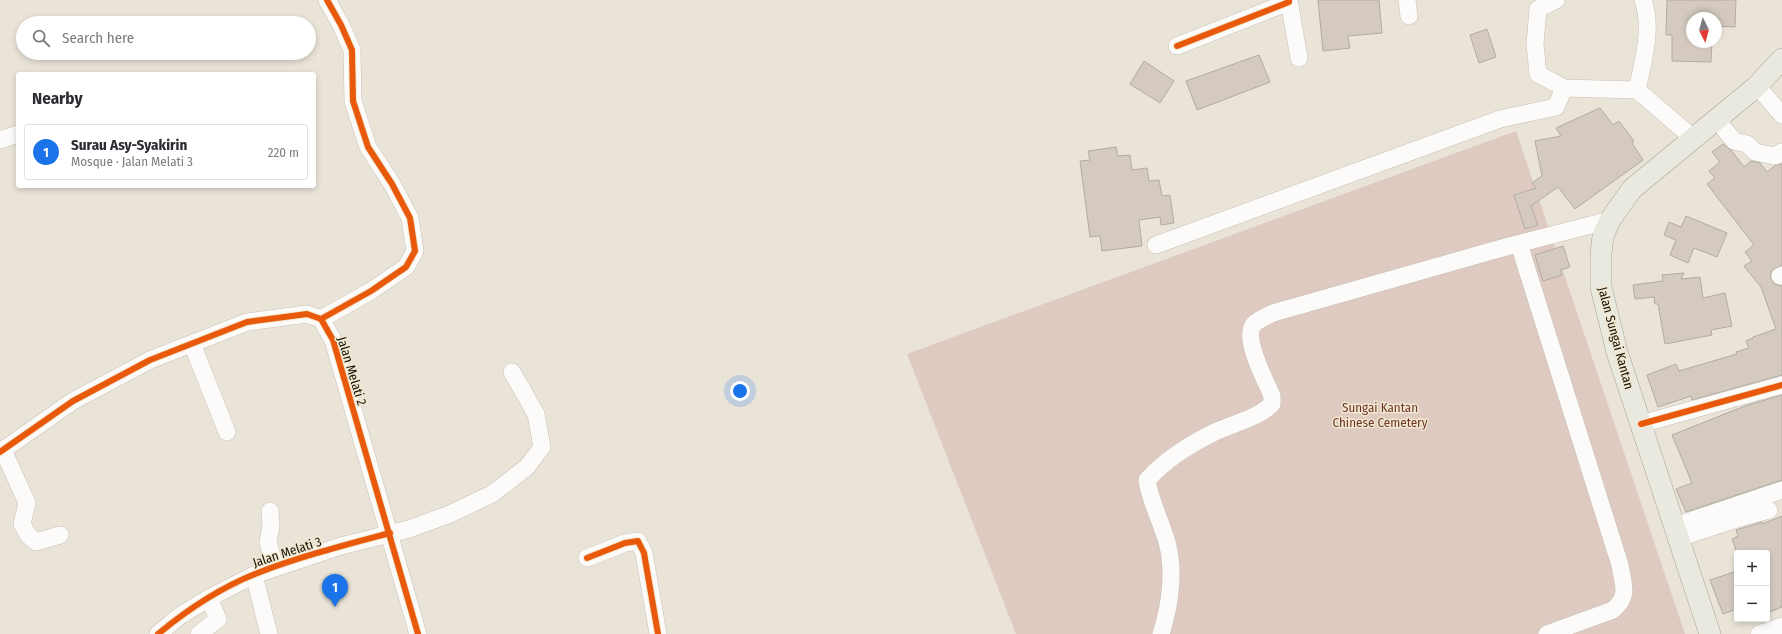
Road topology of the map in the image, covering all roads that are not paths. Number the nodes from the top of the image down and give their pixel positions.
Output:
1 (327, 0) edge
2 (1556, 0) edge
3 (1643, 0) edge
4 (1289, 1) edge
5 (1178, 46) dead end
6 (1299, 58) dead end
7 (1782, 59) edge
8 (1757, 86) junction
9 (1564, 88) junction
10 (1636, 90) junction
11 (1782, 115) edge
12 (1717, 120) junction
13 (16, 135) edge
14 (1693, 138) junction
15 (0, 140) edge
16 (1782, 152) edge
17 (1610, 220) junction
18 (1519, 244) junction
19 (1156, 245) dead end
20 (321, 319) junction
21 (192, 344) junction
22 (512, 372) dead end
23 (1782, 385) edge
24 (1641, 424) junction
25 (227, 432) dead end
26 (1, 451) edge
27 (1782, 490) edge
28 (1769, 510) dead end
29 (270, 511) dead end
30 (1677, 532) junction
31 (390, 533) junction
32 (60, 535) dead end
33 (587, 558) dead end
34 (275, 567) junction
35 (254, 575) junction
36 (209, 598) junction
37 (1782, 626) edge
38 (158, 634) edge
39 (199, 634) edge
40 (269, 634) edge
41 (418, 634) edge
42 (658, 634) edge
43 (1161, 634) edge
44 (1547, 634) edge
45 (1710, 634) edge
46 (1759, 634) edge

1 - 20 street
2 - 9 street
3 - 10 street
4 - 5 street
4 - 6 street
7 - 8 main road, Jalan Sungai Kantan
8 - 11 street
8 - 12 main road, Jalan Sungai Kantan
9 - 10 street
9 - 19 street
10 - 14 street
12 - 14 main road, Jalan Sungai Kantan
12 - 16 street
13 - 15 street
14 - 17 main road, Jalan Sungai Kantan
17 - 18 street
17 - 24 main road, Jalan Sungai Kantan
18 - 43 street
18 - 44 street
20 - 21 street
20 - 31 street, Jalan Melati 2
21 - 25 street
21 - 26 street
22 - 31 street, Jalan Melati 3
23 - 24 street
24 - 30 main road, Jalan Sungai Kantan
26 - 32 street
27 - 30 street
28 - 30 street
29 - 34 street
30 - 45 main road, Jalan Sungai Kantan
31 - 34 street, Jalan Melati 3
31 - 41 street, Jalan Melati 2
33 - 42 street
34 - 35 street, Jalan Melati 3
35 - 36 street, Jalan Melati 3
35 - 40 street
36 - 38 street, Jalan Melati 3
36 - 39 street
37 - 46 street

